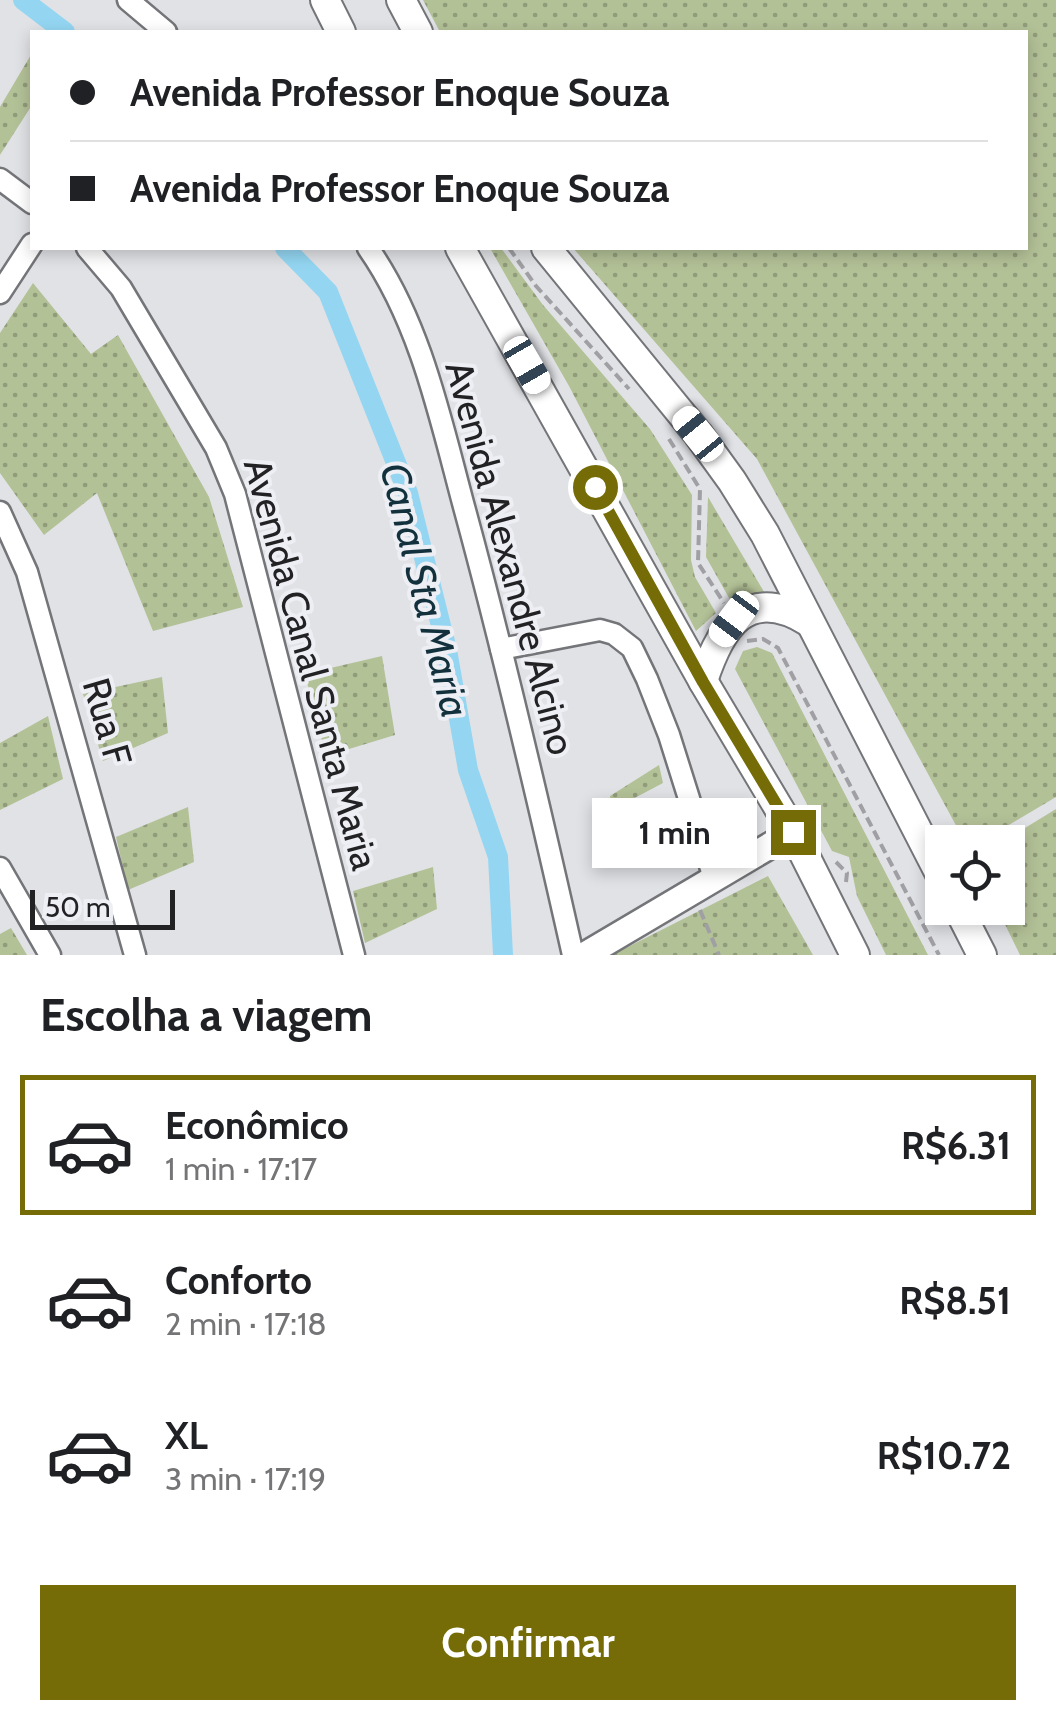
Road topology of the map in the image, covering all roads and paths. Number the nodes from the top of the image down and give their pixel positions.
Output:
1 (128, 0) edge
2 (325, 0) edge
3 (401, 0) edge
4 (164, 30) edge
5 (340, 30) edge
6 (417, 30) edge
7 (0, 180) edge
8 (30, 202) edge
9 (30, 247) edge
10 (89, 250) edge
11 (369, 250) edge
12 (461, 250) edge
13 (511, 250) edge
14 (548, 250) edge
15 (0, 293) edge
16 (636, 397) dead end
17 (660, 424) dead end
18 (0, 512) edge
19 (810, 622) junction
20 (741, 630) junction
21 (778, 648) dead end
22 (501, 649) junction
23 (703, 682) junction
24 (793, 832) junction
25 (925, 845) edge
26 (0, 868) edge
27 (703, 885) junction
28 (967, 925) edge
29 (50, 955) edge
30 (135, 955) edge
31 (354, 955) edge
32 (573, 955) edge
33 (585, 955) edge
34 (719, 955) edge
35 (856, 955) edge
36 (939, 955) edge
37 (982, 955) edge

1 - 4 street
2 - 5 main road
3 - 6 main road
7 - 8 street
9 - 15 street
10 - 31 street, Avenida Canal Santa Maria
11 - 22 street, Avenida Alexandre Alcino
12 - 23 main road
13 - 16 path
14 - 19 main road
17 - 20 path
18 - 30 street, Rua F
19 - 20 main road
19 - 25 main road
20 - 23 main road
21 - 36 path
22 - 27 street
22 - 32 street, Avenida Alexandre Alcino
23 - 24 main road
24 - 27 street
24 - 35 main road
26 - 29 street
27 - 33 street
27 - 34 path
28 - 37 main road

